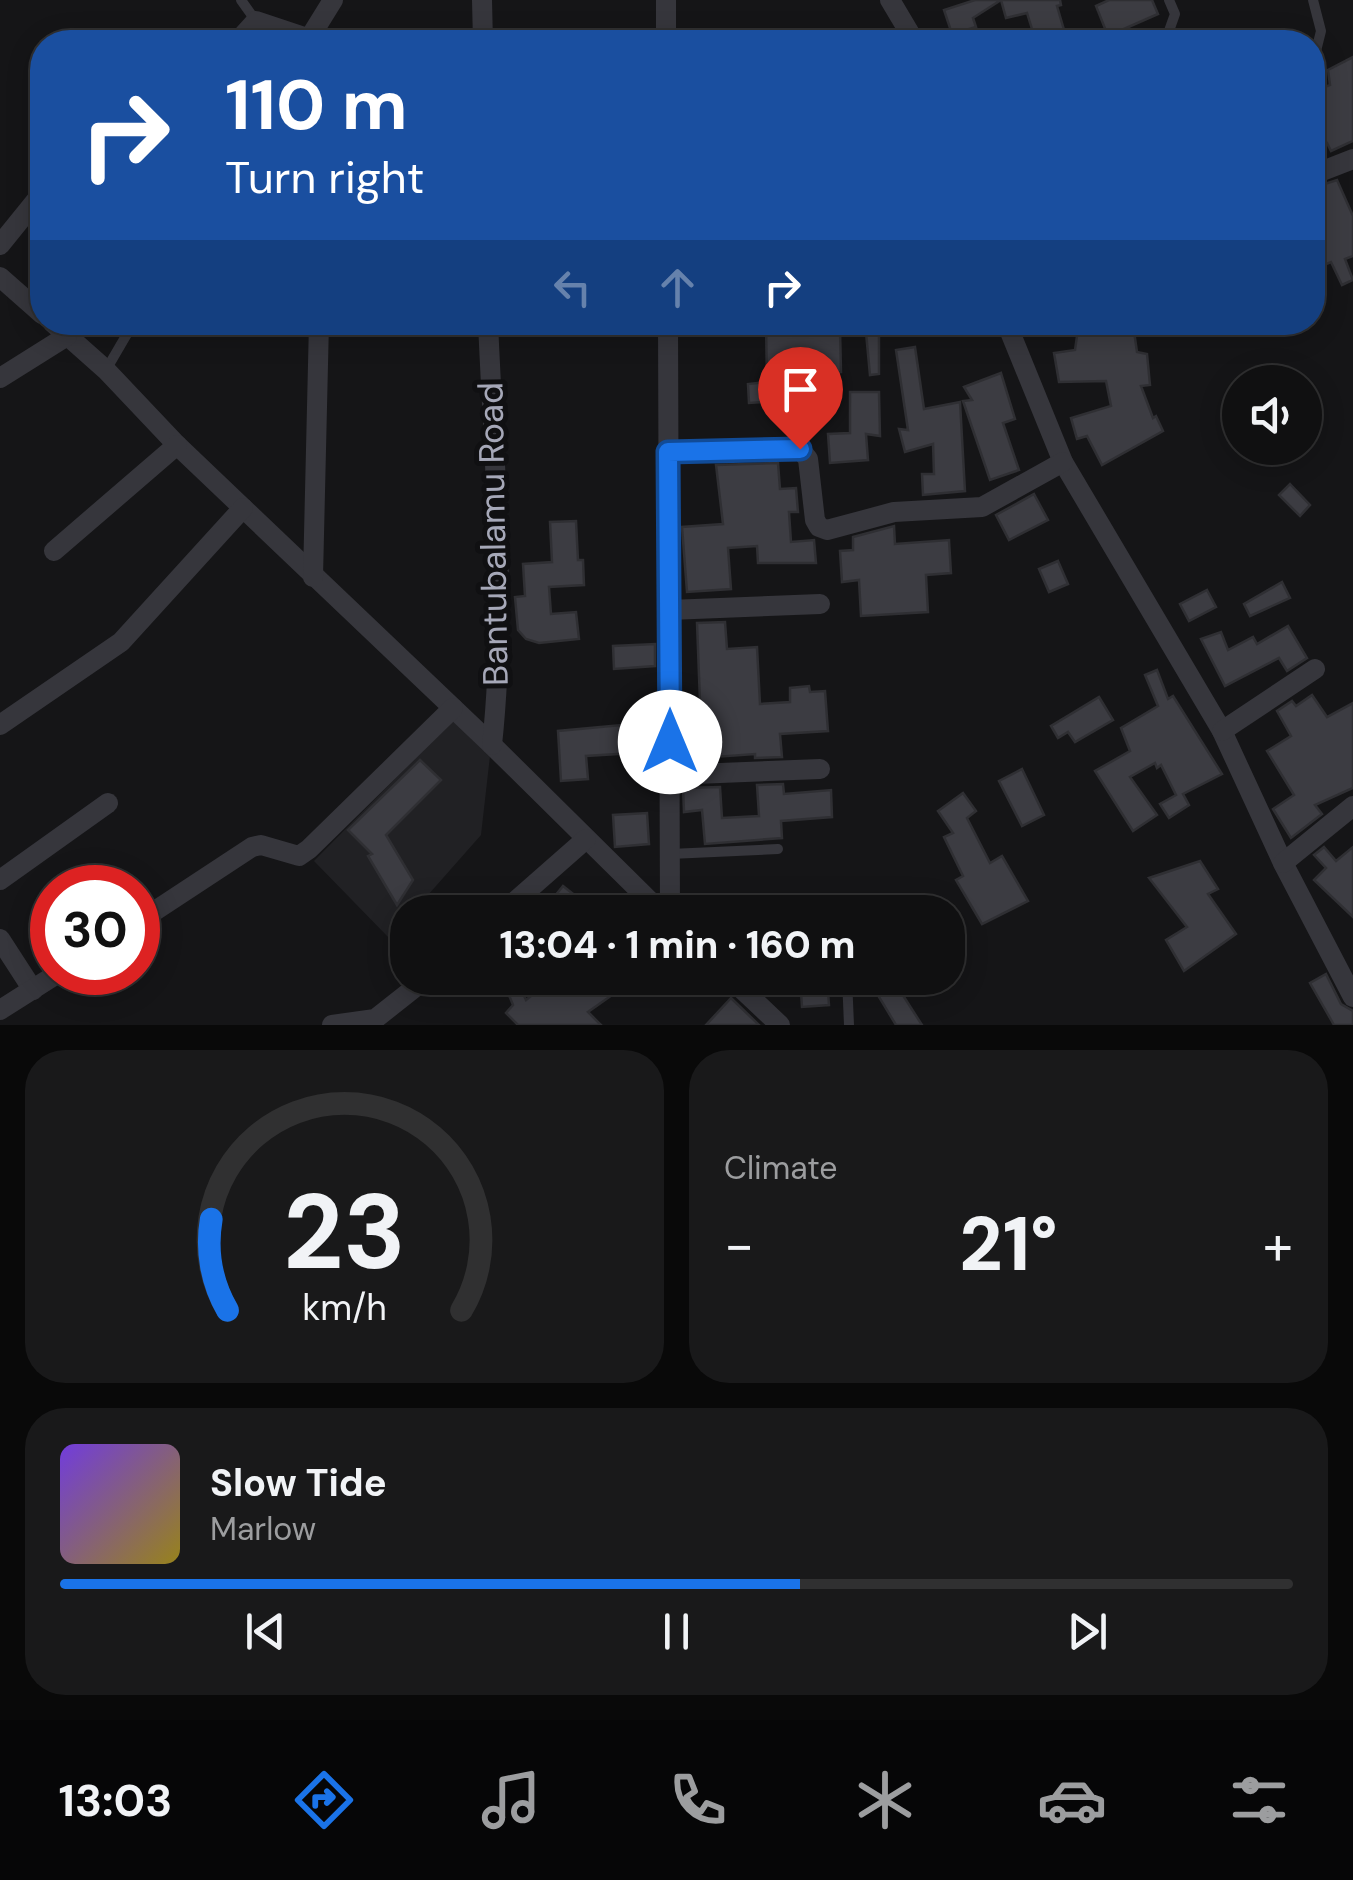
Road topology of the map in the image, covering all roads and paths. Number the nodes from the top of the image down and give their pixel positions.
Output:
1 (240, 0) edge
2 (333, 0) edge
3 (482, 0) edge
4 (666, 0) edge
5 (890, 0) edge
6 (1170, 0) edge
7 (1314, 0) edge
8 (256, 21) junction
9 (248, 30) edge
10 (280, 30) edge
11 (314, 30) edge
12 (482, 30) edge
13 (666, 30) edge
14 (908, 30) edge
15 (1169, 30) edge
16 (1321, 30) edge
17 (1353, 159) edge
18 (1325, 170) edge
19 (30, 209) edge
20 (0, 245) edge
21 (0, 277) edge
22 (30, 303) edge
23 (52, 335) edge
24 (66, 335) edge
25 (126, 335) edge
26 (319, 335) edge
27 (489, 335) edge
28 (668, 335) edge
29 (1011, 335) edge
30 (106, 370) junction
31 (0, 378) edge
32 (177, 445) junction
33 (668, 452) junction
34 (1064, 462) junction
35 (243, 508) junction
36 (54, 552) dead end
37 (313, 577) junction
38 (820, 604) dead end
39 (669, 610) junction
40 (1315, 670) dead end
41 (453, 708) junction
42 (0, 725) edge
43 (1222, 731) junction
44 (492, 745) junction
45 (820, 769) dead end
46 (670, 775) junction
47 (108, 803) dead end
48 (1353, 806) edge
49 (586, 839) junction
50 (778, 849) dead end
51 (670, 854) junction
52 (1283, 863) junction
53 (0, 880) edge
54 (522, 895) edge
55 (643, 895) edge
56 (670, 895) edge
57 (160, 908) edge
58 (0, 939) edge
59 (30, 985) edge
60 (30, 992) edge
61 (408, 995) edge
62 (748, 995) edge
63 (848, 995) edge
64 (1353, 998) edge
65 (0, 1010) edge
66 (378, 1022) edge
67 (332, 1025) edge
68 (780, 1025) edge
69 (849, 1025) edge

1 - 8 lane
2 - 11 street
3 - 12 street
4 - 13 street
5 - 14 street
6 - 15 lane
7 - 16 lane
8 - 9 street
8 - 10 street
17 - 18 street
19 - 20 street
21 - 22 street
23 - 31 street
24 - 30 street
25 - 30 lane
26 - 37 street
27 - 44 street, Bantubalamu Road
28 - 33 street
29 - 34 street
30 - 32 street
32 - 35 street
32 - 36 street
33 - 34 street
33 - 39 street
34 - 43 street
35 - 37 street
35 - 42 street
37 - 41 street
38 - 39 street
39 - 46 street
40 - 43 street
41 - 44 street
41 - 57 street
43 - 52 street
44 - 49 street
45 - 46 street
46 - 51 street
47 - 53 street
48 - 52 street
49 - 54 street
49 - 55 street
50 - 51 lane
51 - 56 street
52 - 64 street
58 - 59 street
60 - 65 street
61 - 66 street
62 - 68 street
63 - 69 lane
66 - 67 street

